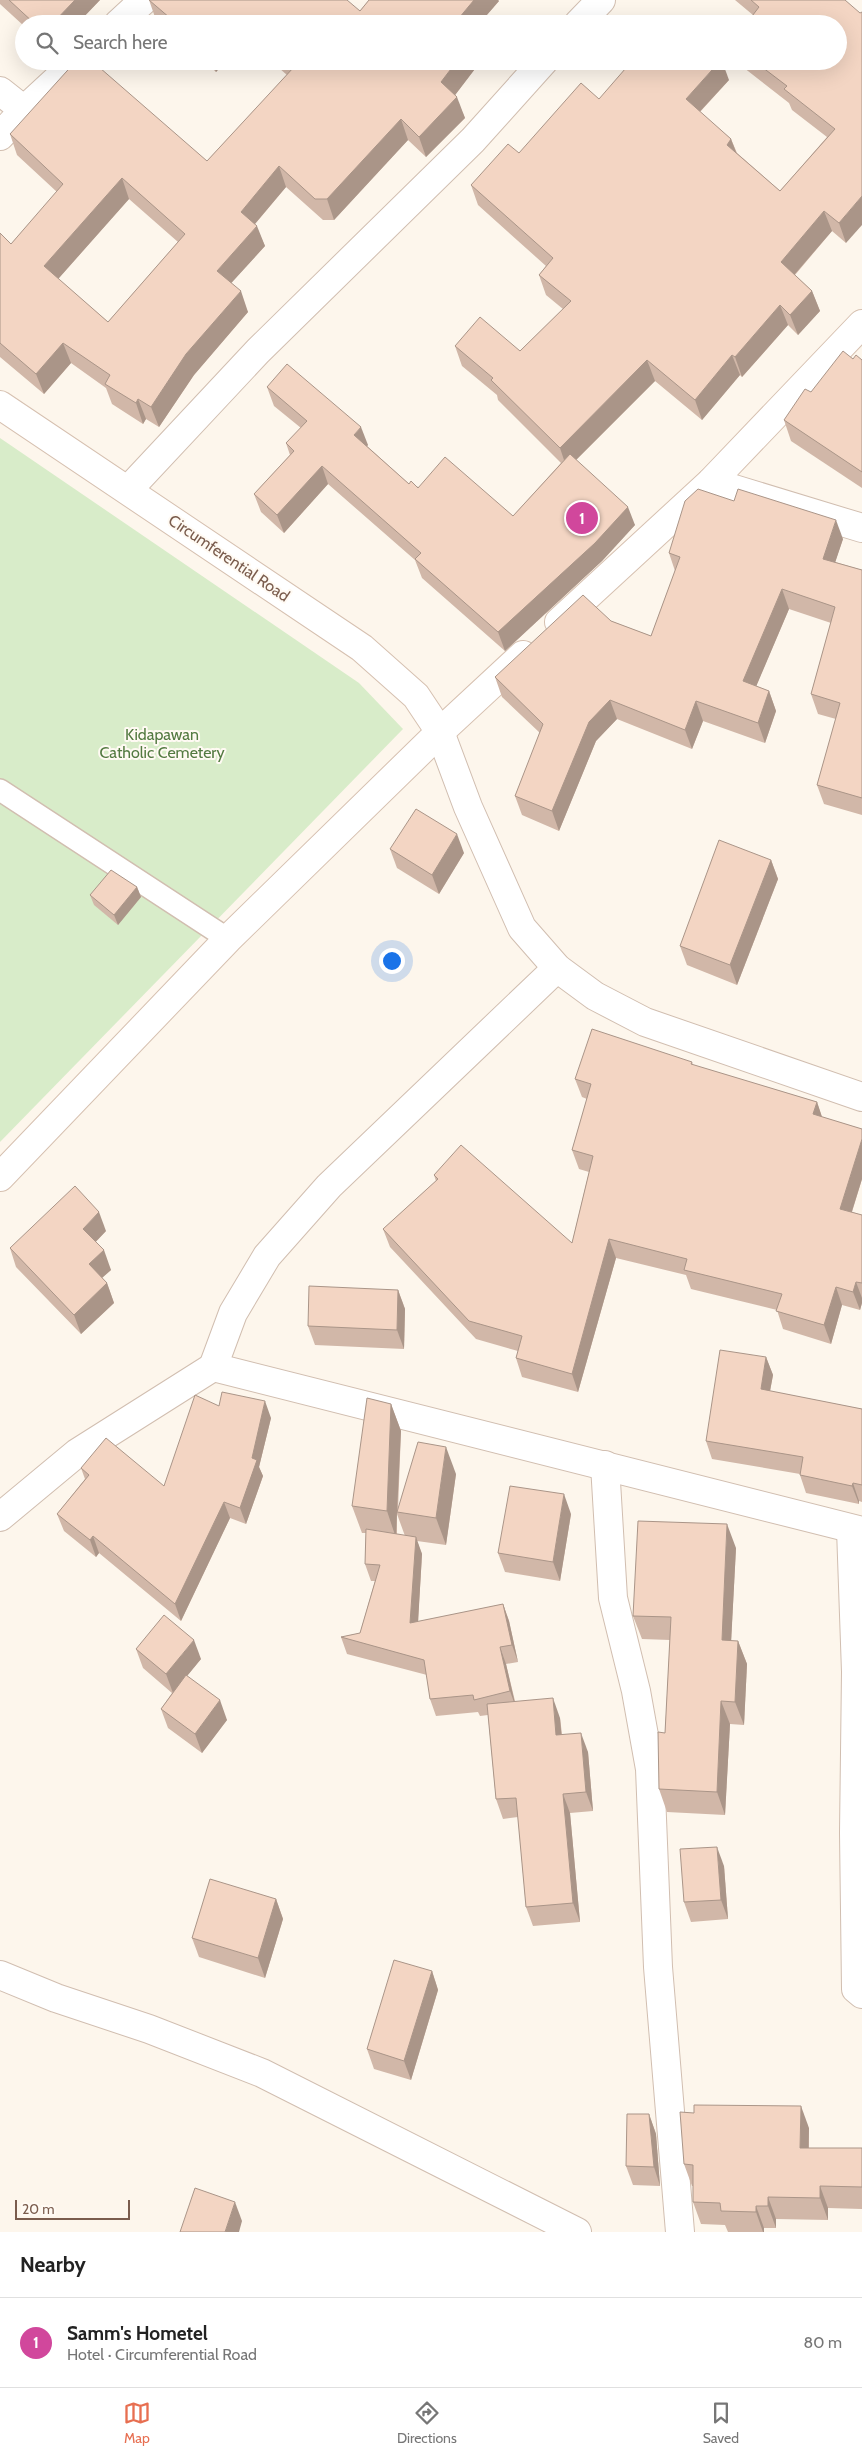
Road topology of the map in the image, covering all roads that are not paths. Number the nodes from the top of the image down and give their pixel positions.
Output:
1 (144, 0) edge
2 (601, 0) edge
3 (128, 15) edge
4 (587, 15) edge
5 (67, 70) edge
6 (536, 70) edge
7 (0, 91) edge
8 (24, 110) junction
9 (0, 136) edge
10 (862, 324) edge
11 (0, 405) edge
12 (711, 482) junction
13 (128, 490) junction
14 (862, 528) edge
15 (440, 732) junction
16 (0, 790) edge
17 (228, 940) junction
18 (557, 968) junction
19 (862, 1096) edge
20 (0, 1178) edge
21 (213, 1367) junction
22 (605, 1464) junction
23 (0, 1517) edge
24 (856, 1530) edge
25 (0, 1975) edge
26 (862, 1994) edge
27 (577, 2232) edge
28 (680, 2232) edge

1 - 3 street
2 - 4 street
5 - 8 street
6 - 13 street
7 - 8 street
8 - 9 street
10 - 12 street
11 - 13 street, Circumferential Road
12 - 14 street
12 - 15 street
13 - 15 street, Circumferential Road
15 - 17 street
15 - 18 street, Circumferential Road
16 - 17 lane
17 - 20 street
18 - 19 street, Circumferential Road
18 - 21 street
21 - 22 street
21 - 23 street
22 - 24 street
22 - 28 street
24 - 26 street
25 - 27 street

